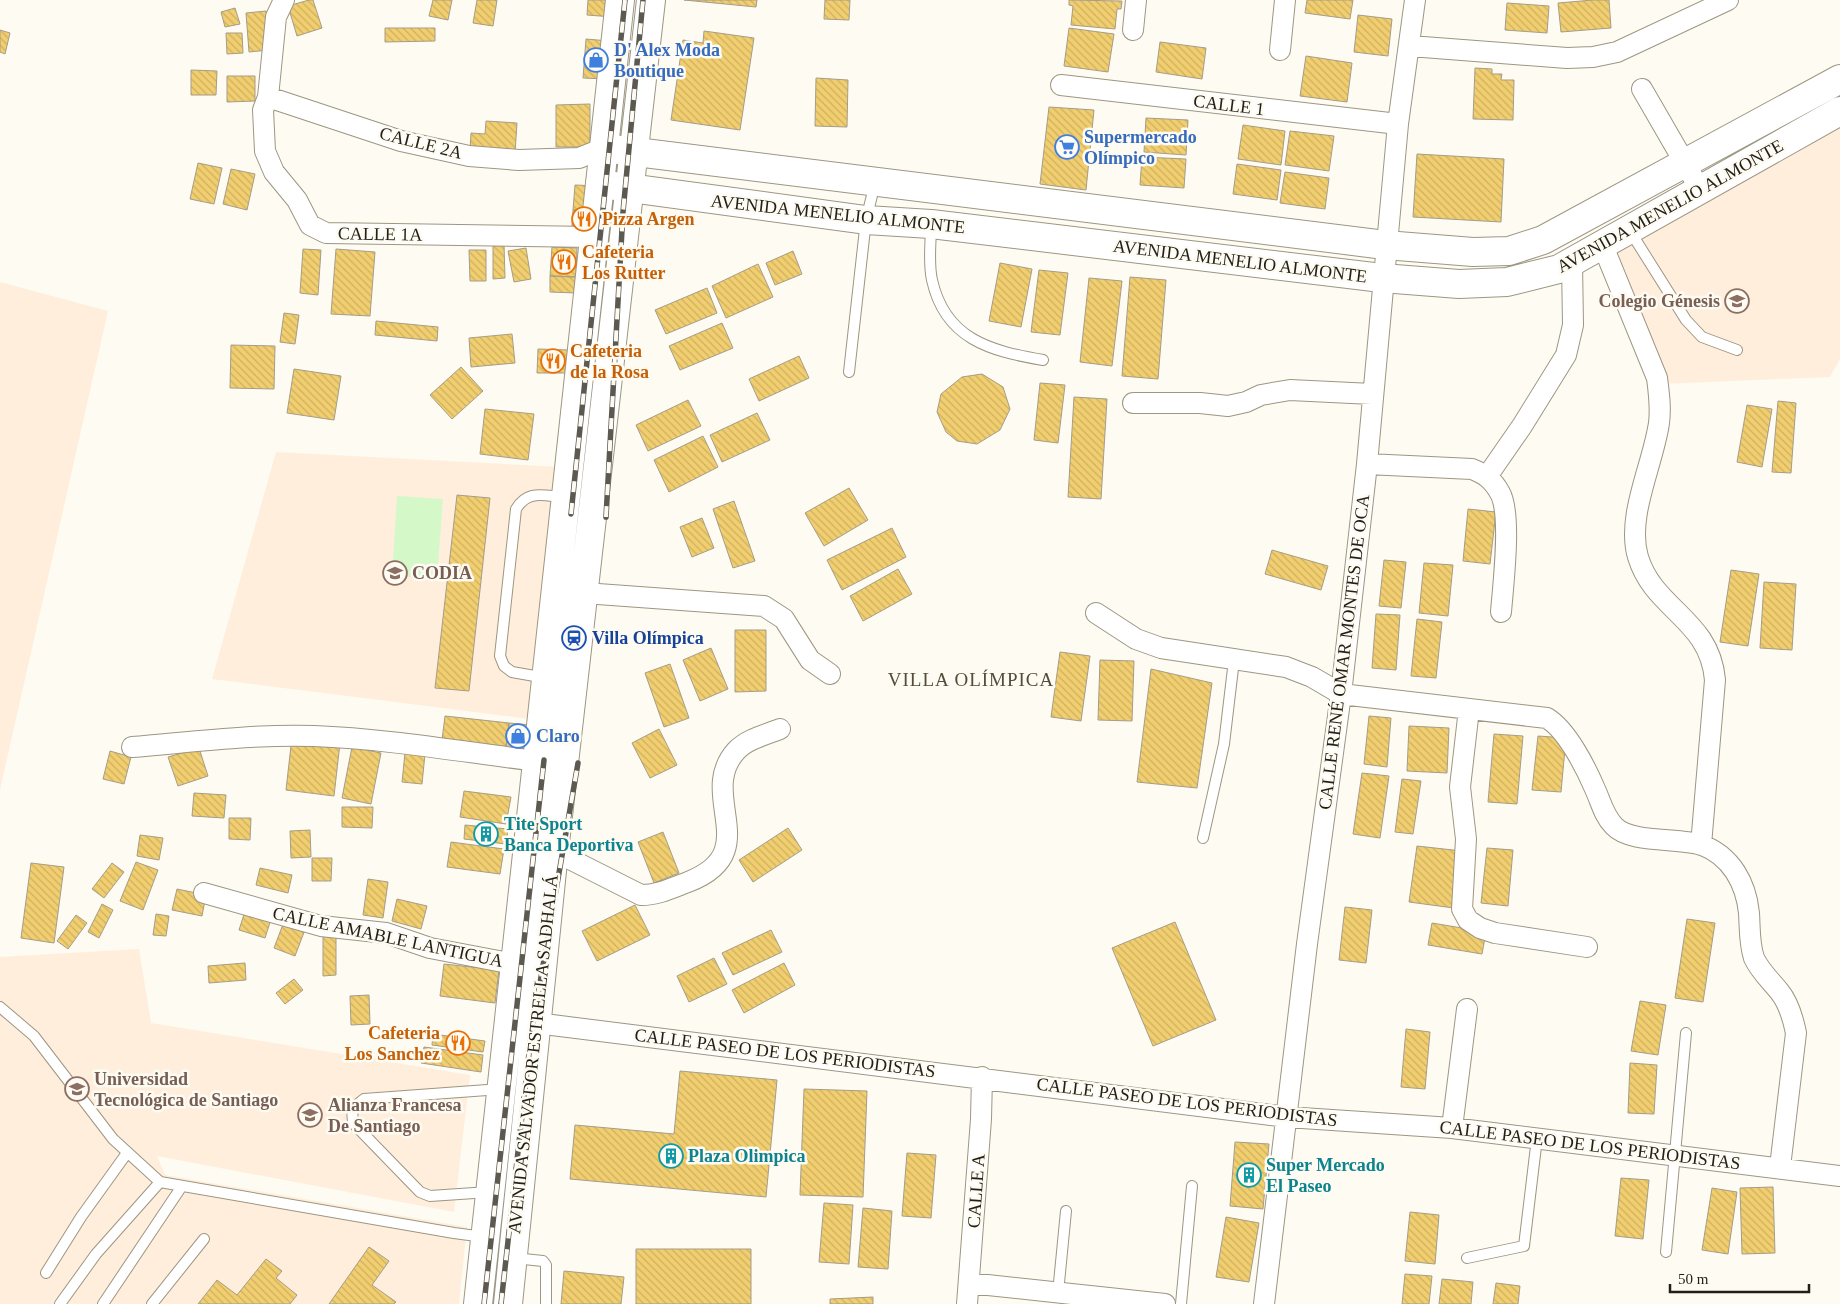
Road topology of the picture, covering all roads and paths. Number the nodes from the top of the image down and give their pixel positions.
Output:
1 (284, 0) edge
2 (620, 0) edge
3 (651, 0) edge
4 (1136, 0) edge
5 (1285, 0) edge
6 (1415, 0) edge
7 (1728, 0) edge
8 (1133, 30) dead end
9 (1410, 46) junction
10 (1280, 50) dead end
11 (1840, 79) edge
12 (1840, 84) edge
13 (1061, 85) dead end
14 (1642, 89) dead end
15 (268, 97) junction
16 (1838, 112) edge
17 (1398, 124) junction
18 (591, 153) junction
19 (635, 153) junction
20 (1685, 162) junction
21 (876, 182) junction
22 (600, 184) junction
23 (631, 189) junction
24 (1701, 191) junction
25 (866, 220) junction
26 (931, 224) junction
27 (1630, 231) junction
28 (594, 237) junction
29 (1385, 245) junction
30 (1603, 246) junction
31 (1572, 263) junction
32 (1382, 278) junction
33 (1738, 350) dead end
34 (1043, 360) dead end
35 (848, 372) dead end
36 (1372, 394) junction
37 (1133, 403) dead end
38 (1367, 464) junction
39 (1488, 475) junction
40 (566, 498) junction
41 (584, 593) junction
42 (1501, 612) dead end
43 (1096, 613) dead end
44 (1234, 660) junction
45 (830, 674) dead end
46 (546, 679) junction
47 (1341, 694) junction
48 (1469, 709) junction
49 (780, 729) dead end
50 (132, 747) dead end
51 (538, 761) junction
52 (1204, 838) dead end
53 (1701, 845) junction
54 (554, 851) junction
55 (204, 893) dead end
56 (1587, 947) dead end
57 (514, 964) junction
58 (0, 1007) edge
59 (1467, 1009) dead end
60 (536, 1022) junction
61 (1686, 1033) dead end
62 (982, 1077) junction
63 (501, 1089) junction
64 (1287, 1117) junction
65 (1452, 1128) junction
66 (1537, 1138) junction
67 (128, 1153) junction
68 (1674, 1154) junction
69 (1780, 1168) junction
70 (1840, 1176) edge
71 (160, 1182) junction
72 (182, 1186) junction
73 (1192, 1186) dead end
74 (490, 1192) junction
75 (1066, 1211) dead end
76 (486, 1237) junction
77 (204, 1239) dead end
78 (1666, 1252) dead end
79 (513, 1257) junction
80 (1466, 1258) dead end
81 (46, 1273) dead end
82 (968, 1283) junction
83 (1058, 1293) junction
84 (60, 1304) edge
85 (103, 1304) edge
86 (152, 1304) edge
87 (478, 1304) edge
88 (508, 1304) edge
89 (546, 1304) edge
90 (967, 1304) edge
91 (1165, 1304) edge
92 (1181, 1304) edge
93 (1264, 1304) edge

1 - 15 street
2 - 18 main road, AVENIDA SALVADOR ESTRELLA SADHALÁ
3 - 19 main road, AVENIDA SALVADOR ESTRELLA SADHALÁ
4 - 8 street
5 - 10 street
6 - 9 street, CALLE RENÉ OMAR MONTES DE OCA
7 - 9 street
9 - 17 street, CALLE RENÉ OMAR MONTES DE OCA
11 - 20 main road, AVENIDA MENELIO ALMONTE
12 - 16 street
13 - 17 street, CALLE 1
14 - 20 street
15 - 18 street, CALLE 2A
15 - 28 street, CALLE 1A
16 - 24 main road, AVENIDA MENELIO ALMONTE
17 - 29 street, CALLE RENÉ OMAR MONTES DE OCA
18 - 19 main road, AVENIDA MENELIO ALMONTE
18 - 22 main road, AVENIDA SALVADOR ESTRELLA SADHALÁ
19 - 21 main road, AVENIDA MENELIO ALMONTE
19 - 23 main road, AVENIDA SALVADOR ESTRELLA SADHALÁ
20 - 24 street
20 - 29 main road, AVENIDA MENELIO ALMONTE
21 - 25 lane
21 - 29 main road, AVENIDA MENELIO ALMONTE
22 - 23 main road, AVENIDA MENELIO ALMONTE
22 - 28 main road, AVENIDA SALVADOR ESTRELLA SADHALÁ
23 - 25 main road, AVENIDA MENELIO ALMONTE
23 - 41 main road, AVENIDA SALVADOR ESTRELLA SADHALÁ
24 - 27 main road, AVENIDA MENELIO ALMONTE
25 - 26 main road, AVENIDA MENELIO ALMONTE
25 - 35 lane
26 - 32 main road, AVENIDA MENELIO ALMONTE
26 - 34 lane
27 - 30 main road, AVENIDA MENELIO ALMONTE
27 - 33 lane
28 - 40 main road, AVENIDA SALVADOR ESTRELLA SADHALÁ
29 - 32 street, CALLE RENÉ OMAR MONTES DE OCA
30 - 31 main road, AVENIDA MENELIO ALMONTE
30 - 53 street
31 - 32 main road, AVENIDA MENELIO ALMONTE
31 - 39 street
32 - 36 street, CALLE RENÉ OMAR MONTES DE OCA
36 - 37 street
36 - 38 street, CALLE RENÉ OMAR MONTES DE OCA
38 - 39 street
38 - 47 street, CALLE RENÉ OMAR MONTES DE OCA
39 - 42 street
40 - 46 main road, AVENIDA SALVADOR ESTRELLA SADHALÁ
40 - 46 lane
41 - 45 street
41 - 54 main road, AVENIDA SALVADOR ESTRELLA SADHALÁ
43 - 44 street
44 - 47 street
44 - 52 lane
46 - 51 main road, AVENIDA SALVADOR ESTRELLA SADHALÁ
47 - 48 street
47 - 64 street, CALLE RENÉ OMAR MONTES DE OCA
48 - 53 street
48 - 56 street
49 - 54 street
50 - 51 street
51 - 57 main road, AVENIDA SALVADOR ESTRELLA SADHALÁ
53 - 69 street
54 - 60 main road, AVENIDA SALVADOR ESTRELLA SADHALÁ
55 - 57 street, CALLE AMABLE LANTIGUA
57 - 63 main road, AVENIDA SALVADOR ESTRELLA SADHALÁ
58 - 67 lane
59 - 65 street
60 - 62 street, CALLE PASEO DE LOS PERIODISTAS
60 - 79 main road, AVENIDA SALVADOR ESTRELLA SADHALÁ
61 - 68 lane
62 - 64 street, CALLE PASEO DE LOS PERIODISTAS
62 - 82 street, CALLE A
63 - 74 main road, AVENIDA SALVADOR ESTRELLA SADHALÁ
63 - 74 lane
64 - 65 street, CALLE PASEO DE LOS PERIODISTAS
64 - 93 street, CALLE RENÉ OMAR MONTES DE OCA
65 - 66 street, CALLE PASEO DE LOS PERIODISTAS
66 - 68 street, CALLE PASEO DE LOS PERIODISTAS
66 - 80 lane
67 - 71 lane
67 - 81 lane
68 - 69 street, CALLE PASEO DE LOS PERIODISTAS
68 - 78 lane
69 - 70 street, CALLE PASEO DE LOS PERIODISTAS
71 - 72 lane
71 - 84 lane
72 - 76 lane
72 - 85 lane
73 - 92 lane
74 - 76 main road, AVENIDA SALVADOR ESTRELLA SADHALÁ
75 - 83 lane
76 - 87 main road, AVENIDA SALVADOR ESTRELLA SADHALÁ
77 - 86 lane
79 - 88 main road, AVENIDA SALVADOR ESTRELLA SADHALÁ
79 - 89 lane
82 - 83 street
82 - 90 street, CALLE A
83 - 91 street

